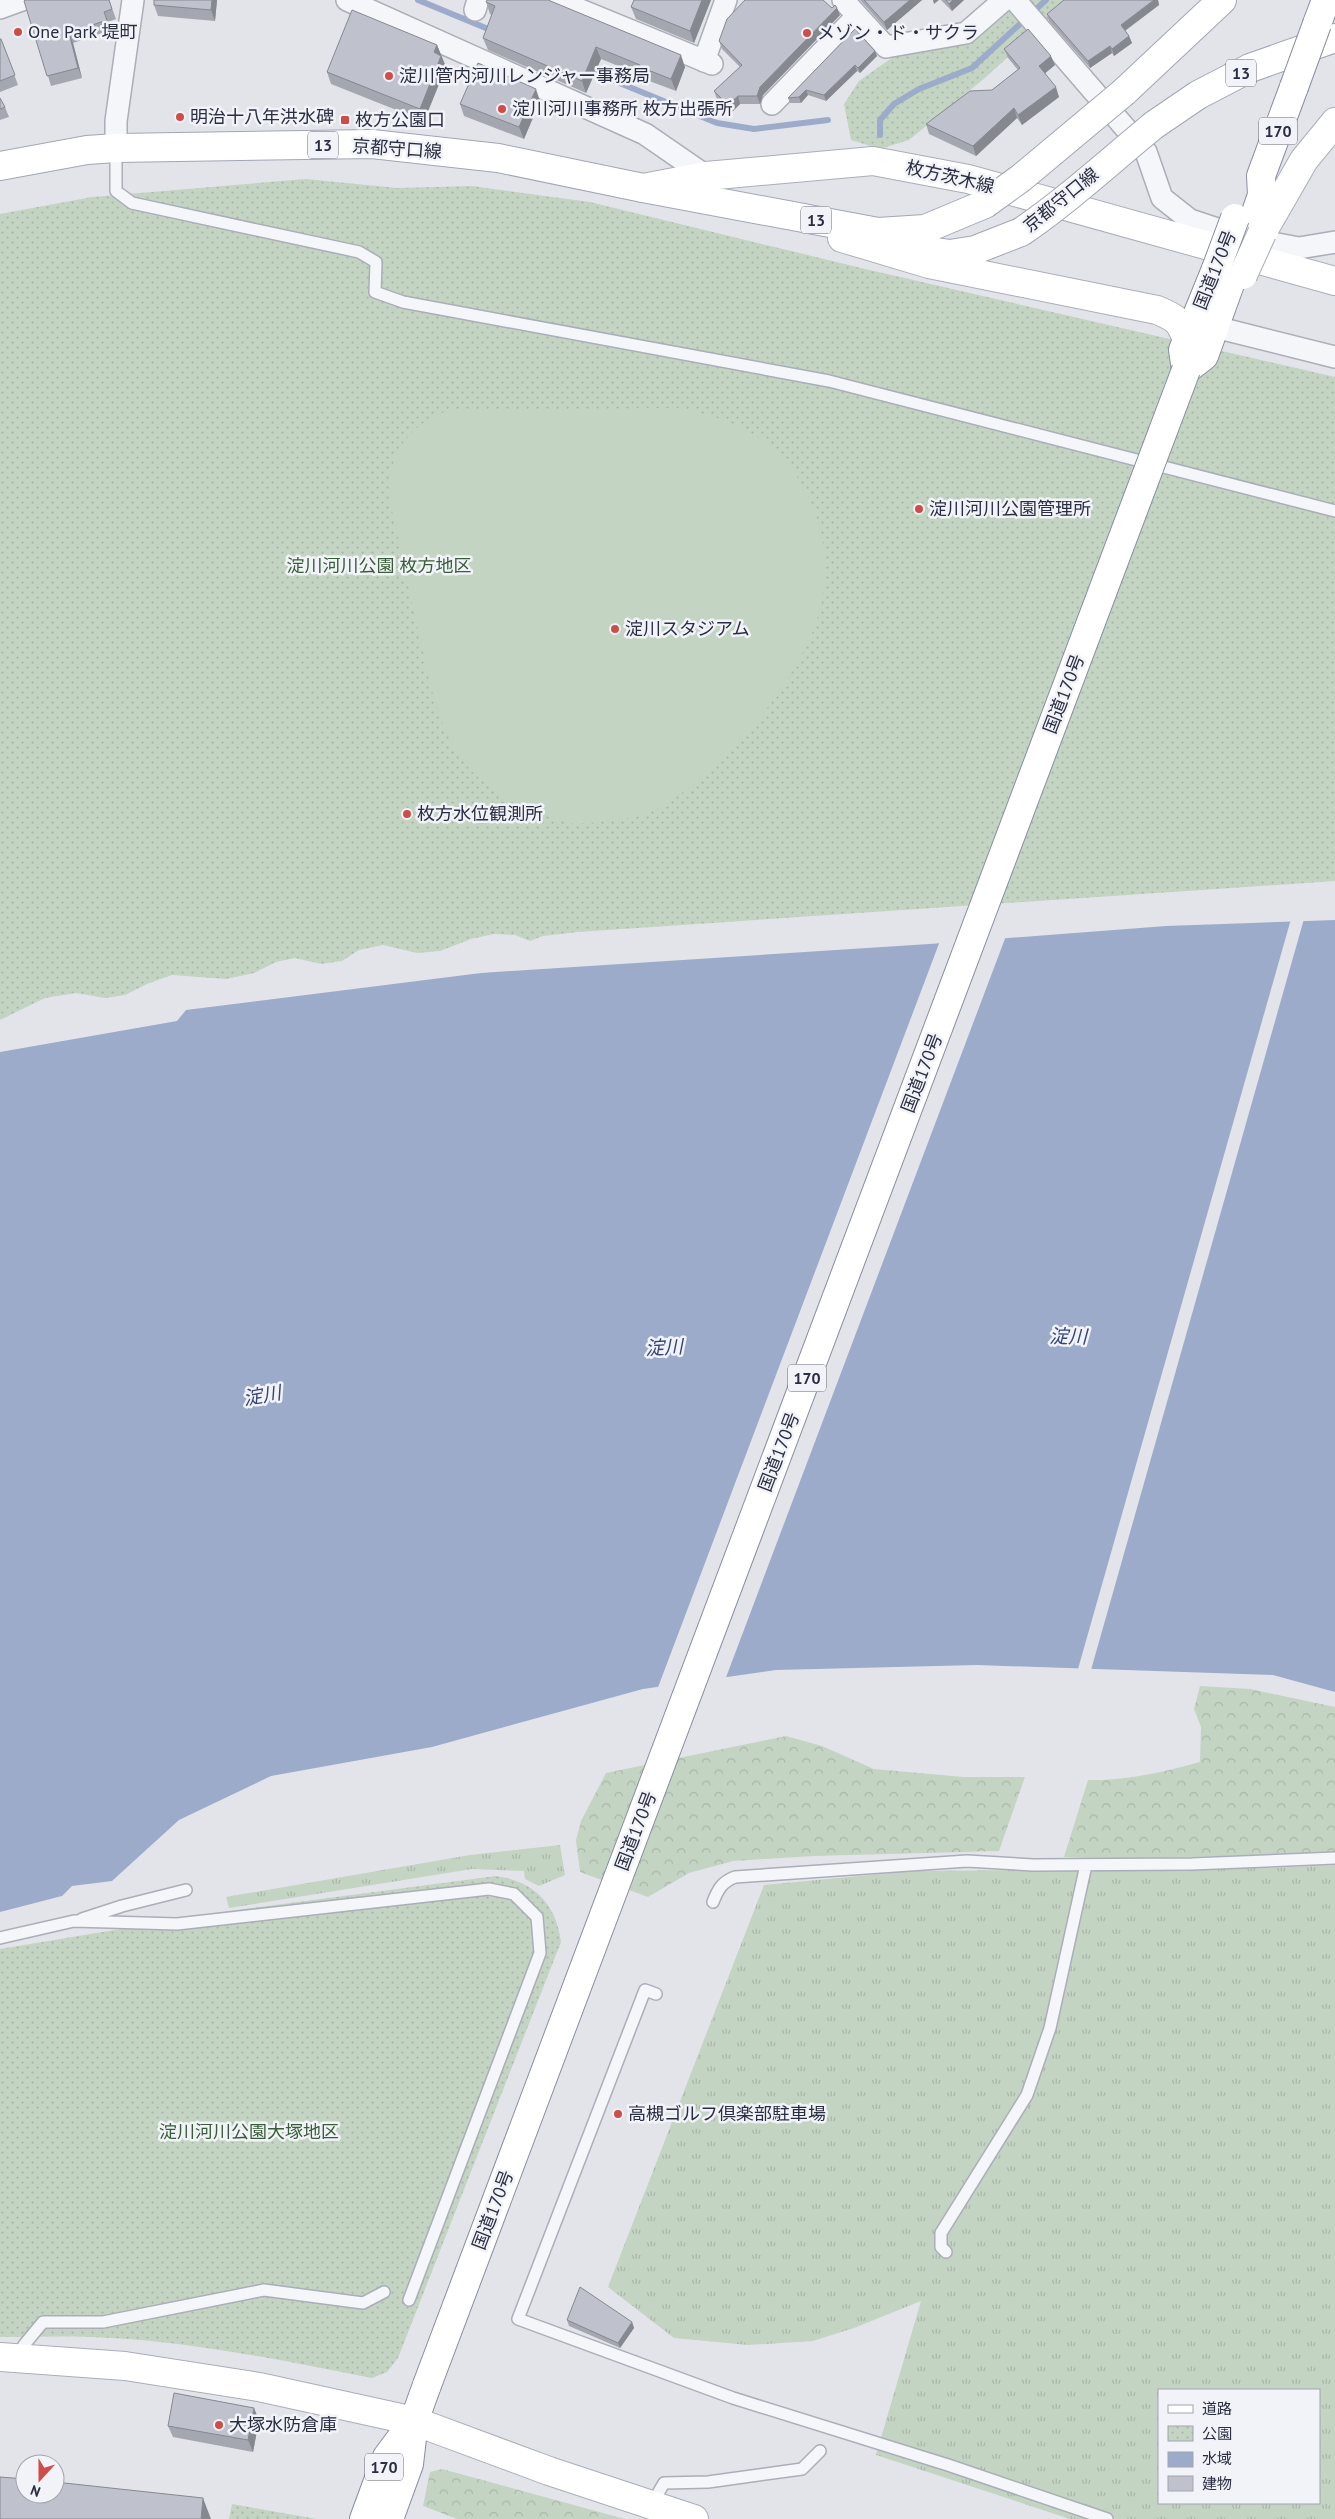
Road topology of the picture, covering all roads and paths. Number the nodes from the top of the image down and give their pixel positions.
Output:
1 (22, 0) edge
2 (133, 0) edge
3 (347, 0) edge
4 (556, 0) edge
5 (726, 0) edge
6 (843, 0) edge
7 (1004, 0) edge
8 (1015, 0) edge
9 (1222, 0) edge
10 (0, 8) edge
11 (857, 16) junction
12 (1326, 21) edge
13 (772, 104) dead end
14 (1335, 122) edge
15 (116, 148) junction
16 (0, 166) edge
17 (706, 176) junction
18 (643, 188) junction
19 (1250, 225) junction
20 (842, 238) junction
21 (1335, 242) edge
22 (1231, 275) junction
23 (1335, 281) edge
24 (1215, 328) junction
25 (1190, 354) junction
26 (1335, 357) edge
27 (1335, 511) edge
28 (1335, 1858) edge
29 (1086, 1865) junction
30 (186, 1890) dead end
31 (712, 1902) dead end
32 (74, 1922) junction
33 (0, 1938) edge
34 (656, 1994) dead end
35 (946, 2252) dead end
36 (384, 2292) dead end
37 (409, 2300) dead end
38 (8, 2357) edge
39 (414, 2421) junction
40 (820, 2451) dead end
41 (660, 2512) edge
42 (364, 2519) edge
43 (389, 2519) edge
44 (694, 2519) edge
45 (1107, 2519) edge

1 - 10 street
2 - 15 street
3 - 17 street
4 - 5 street
6 - 11 street
7 - 11 street
8 - 21 street
9 - 18 main road, 京都守口線 / 13, bridge
11 - 13 street
12 - 19 main road, 国道170号 / 170, bridge
12 - 20 main road, 京都守口線 / 13, bridge
14 - 19 main road
15 - 16 main road, 京都守口線 / 13
15 - 18 main road, 京都守口線 / 13
15 - 27 lane
17 - 18 main road, 枚方茨木線
17 - 23 main road, 枚方茨木線
18 - 20 main road, 京都守口線 / 13
19 - 22 main road, 国道170号 / 170, bridge
20 - 25 main road
22 - 24 main road, 国道170号 / 170
22 - 25 main road, 国道170号 / 170
24 - 25 main road, 国道170号 / 170
24 - 26 street
25 - 39 main road, 国道170号 / 170, bridge
28 - 29 lane
29 - 31 lane
29 - 35 lane
30 - 32 lane
32 - 33 lane
32 - 37 lane
34 - 45 lane
36 - 38 lane
38 - 39 main road
39 - 41 main road
39 - 42 main road, 国道170号 / 170
39 - 43 main road, 国道170号 / 170
40 - 41 lane
41 - 44 main road

